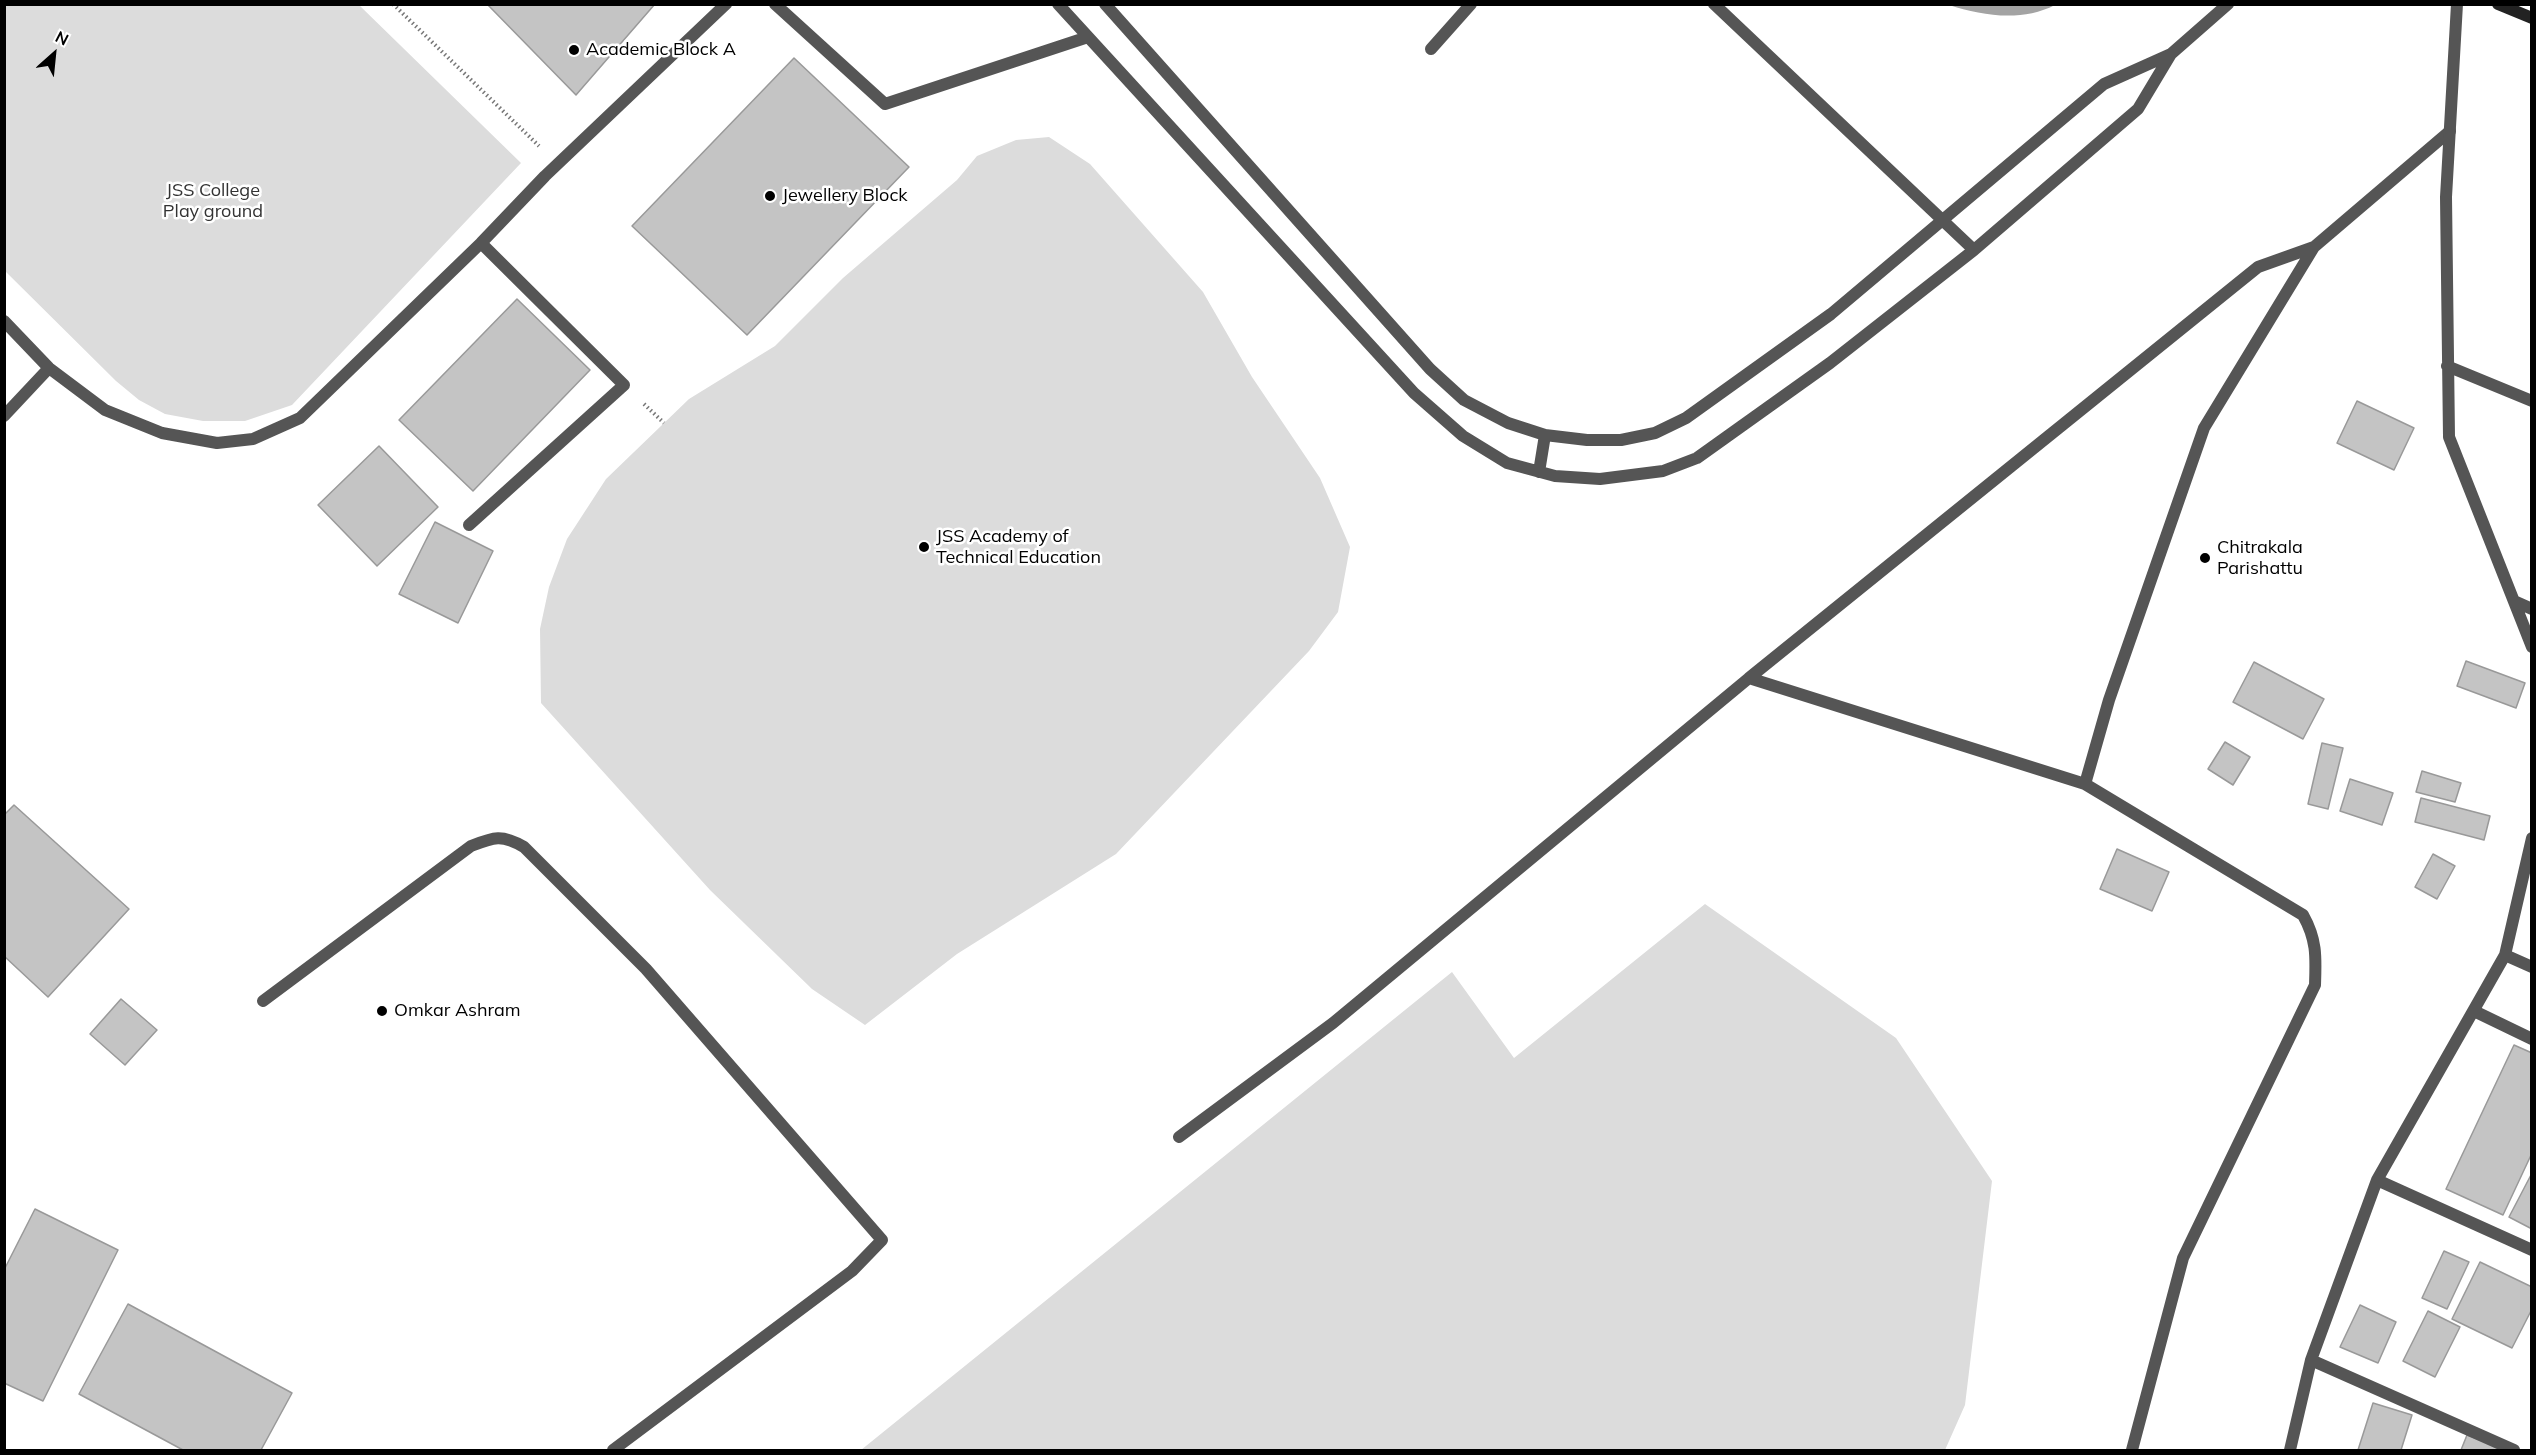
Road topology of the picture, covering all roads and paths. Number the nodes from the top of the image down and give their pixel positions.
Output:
1 (393, 4) edge
2 (726, 4) edge
3 (775, 4) edge
4 (1058, 4) edge
5 (1105, 4) edge
6 (1471, 4) edge
7 (1714, 4) edge
8 (2228, 4) edge
9 (2457, 4) edge
10 (2498, 4) edge
11 (2532, 18) edge
12 (1088, 37) junction
13 (1431, 49) dead end
14 (2171, 54) junction
15 (2450, 131) junction
16 (558, 165) junction
17 (1942, 221) junction
18 (481, 243) junction
19 (2314, 246) junction
20 (1974, 250) junction
21 (4, 321) edge
22 (2447, 366) junction
23 (49, 368) junction
24 (2532, 401) edge
25 (4, 416) edge
26 (1545, 435) junction
27 (1539, 472) junction
28 (469, 525) dead end
29 (2514, 601) junction
30 (2532, 609) edge
31 (2532, 646) edge
32 (1749, 678) junction
33 (2085, 784) junction
34 (2532, 838) edge
35 (2505, 955) junction
36 (2532, 967) edge
37 (263, 1001) dead end
38 (2474, 1011) junction
39 (2532, 1039) edge
40 (1179, 1137) dead end
41 (2377, 1180) junction
42 (2532, 1250) edge
43 (2311, 1360) junction
44 (613, 1450) edge
45 (2132, 1450) edge
46 (2290, 1450) edge
47 (2514, 1450) edge

1 - 16 path
2 - 16 street
3 - 12 street
4 - 12 street
5 - 26 street
6 - 13 street
7 - 17 street
8 - 14 street
9 - 15 street
10 - 11 main road
12 - 27 street
14 - 17 street
14 - 20 street
15 - 19 street
15 - 22 street
16 - 18 street
17 - 20 street
17 - 26 street
18 - 23 street
18 - 28 street
19 - 32 street
19 - 33 street
20 - 27 street
21 - 23 street
22 - 24 street
22 - 29 street
23 - 25 street
26 - 27 street
29 - 30 street
29 - 31 street
32 - 33 street
32 - 40 street
33 - 45 street
34 - 35 street
35 - 36 street
35 - 38 street
37 - 44 street
38 - 39 street
38 - 41 street
41 - 42 street
41 - 43 street
43 - 46 street
43 - 47 street

